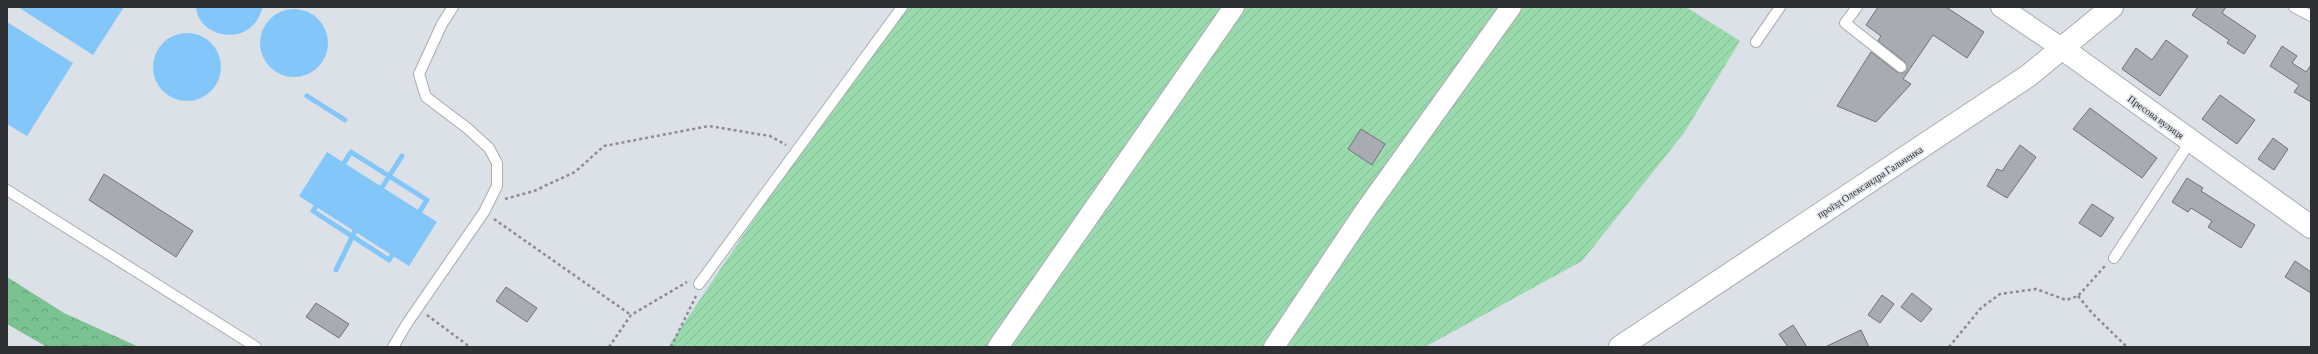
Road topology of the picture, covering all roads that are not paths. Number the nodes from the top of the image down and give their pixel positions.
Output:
1 (452, 7) edge
2 (902, 7) edge
3 (1234, 7) edge
4 (1511, 7) edge
5 (1780, 7) edge
6 (1857, 7) edge
7 (2001, 7) edge
8 (2112, 7) edge
9 (2294, 7) edge
10 (2311, 16) edge
11 (1756, 42) dead end
12 (2063, 49) junction
13 (1901, 67) dead end
14 (2190, 142) junction
15 (7, 190) edge
16 (2311, 227) edge
17 (2114, 258) road end
18 (699, 284) road end
19 (256, 347) edge
20 (393, 347) edge
21 (998, 347) edge
22 (1274, 347) edge
23 (1620, 347) edge

1 - 20 lane
2 - 18 lane
3 - 21 street
4 - 22 street
5 - 11 lane
6 - 13 lane
7 - 12 street, Пресова вулиця
8 - 12 main road, проїзд Олександра Гальченка
9 - 10 lane
12 - 14 main road, Пресова вулиця
12 - 23 main road, проїзд Олександра Гальченка
14 - 16 main road, Пресова вулиця
14 - 17 lane
15 - 19 lane

